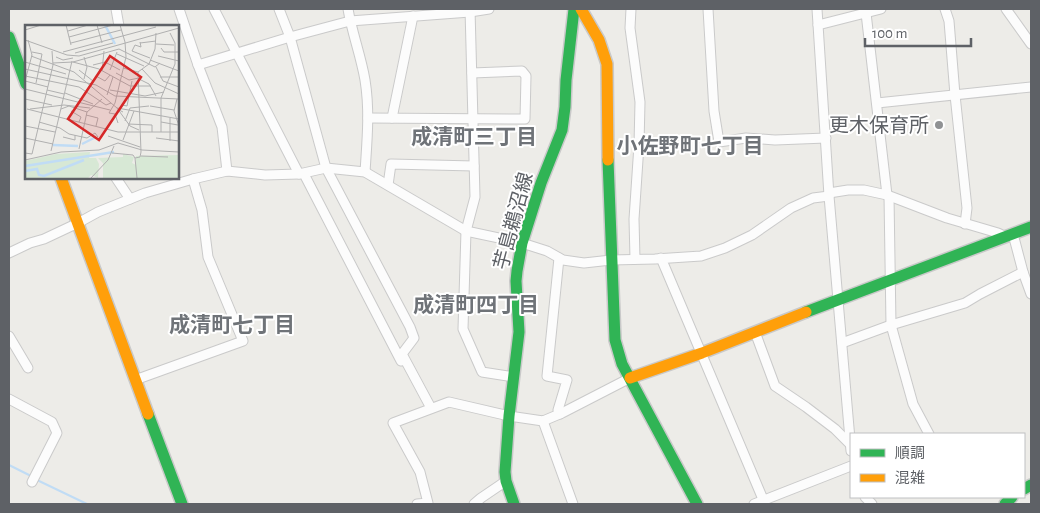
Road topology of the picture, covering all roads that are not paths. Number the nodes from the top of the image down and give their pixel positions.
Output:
1 (116, 9) edge
2 (179, 9) edge
3 (214, 9) edge
4 (279, 9) edge
5 (348, 9) edge
6 (489, 9) edge
7 (574, 9) edge
8 (581, 9) edge
9 (631, 9) edge
10 (708, 9) edge
11 (817, 9) edge
12 (881, 9) edge
13 (945, 9) edge
14 (1006, 9) edge
15 (470, 10) edge
16 (866, 13) junction
17 (413, 16) junction
18 (350, 21) junction
19 (119, 25) edge
20 (818, 25) junction
21 (9, 37) edge
22 (290, 37) junction
23 (1031, 44) edge
24 (237, 54) junction
25 (22, 58) edge
26 (198, 65) junction
27 (472, 73) junction
28 (25, 78) edge
29 (1031, 87) edge
30 (955, 95) junction
31 (877, 103) junction
32 (368, 118) junction
33 (392, 118) junction
34 (473, 120) junction
35 (826, 138) junction
36 (474, 166) junction
37 (326, 168) junction
38 (227, 171) junction
39 (365, 172) junction
40 (301, 174) junction
41 (61, 179) edge
42 (117, 179) edge
43 (193, 179) junction
44 (388, 185) junction
45 (829, 195) junction
46 (888, 195) junction
47 (130, 199) junction
48 (78, 223) junction
49 (965, 224) junction
50 (1031, 227) edge
51 (466, 231) junction
52 (1009, 236) junction
53 (522, 244) junction
54 (9, 253) edge
55 (559, 258) junction
56 (661, 258) junction
57 (635, 259) junction
58 (611, 260) junction
59 (1023, 272) junction
60 (891, 281) junction
61 (1031, 294) edge
62 (838, 300) junction
63 (891, 325) junction
64 (756, 332) junction
65 (9, 336) edge
66 (842, 343) junction
67 (702, 353) junction
68 (28, 368) dead end
69 (413, 374) junction
70 (514, 377) junction
71 (630, 378) junction
72 (135, 380) junction
73 (9, 399) edge
74 (431, 408) junction
75 (560, 414) junction
76 (509, 416) junction
77 (543, 421) junction
78 (928, 433) edge
79 (850, 434) edge
80 (850, 444) edge
81 (850, 466) edge
82 (33, 479) dead end
83 (506, 481) junction
84 (761, 503) edge
85 (182, 504) edge
86 (417, 504) edge
87 (474, 504) edge
88 (514, 504) edge
89 (573, 504) edge
90 (697, 504) edge

1 - 19 street
2 - 26 street
3 - 24 street
4 - 22 street
5 - 18 street
6 - 15 street
7 - 53 street, 芋島鵜沼線
8 - 58 street
9 - 57 street
10 - 35 street
11 - 20 street
12 - 16 street
13 - 30 street
14 - 23 street
15 - 17 street
15 - 27 street
16 - 20 street
16 - 31 street
17 - 18 street
17 - 33 street
18 - 22 street
18 - 32 street
20 - 35 street
21 - 25 street
22 - 24 street
22 - 37 street
24 - 26 street
24 - 40 street
25 - 28 street
26 - 38 street
27 - 34 street
27 - 34 street
29 - 30 street
30 - 31 street
30 - 49 street
31 - 46 street
32 - 33 street
32 - 39 street
33 - 34 street
34 - 36 street
35 - 45 street
36 - 44 street
36 - 51 street
37 - 39 street
37 - 40 street
37 - 69 street
38 - 40 street
38 - 43 street
39 - 44 street
40 - 69 street
41 - 48 street
42 - 47 street
43 - 47 street
43 - 72 street
44 - 51 street
45 - 46 street
45 - 56 street
45 - 62 street
46 - 49 street
46 - 60 street
47 - 48 street
48 - 54 street
48 - 72 street
49 - 52 street
50 - 52 street
51 - 53 street
51 - 70 street
52 - 59 street
52 - 60 street
53 - 55 street
53 - 70 street, 芋島鵜沼線
55 - 58 street
55 - 75 street
56 - 57 street
56 - 67 street
57 - 58 street
58 - 71 street
59 - 61 street
59 - 63 street
60 - 62 street
60 - 63 street
62 - 64 street
62 - 66 street
63 - 66 street
63 - 78 street
64 - 67 street
64 - 80 street
65 - 68 street
66 - 79 street
67 - 71 street
67 - 84 street
69 - 74 street
70 - 76 street, 芋島鵜沼線
71 - 75 street
71 - 90 street
72 - 85 street
73 - 82 street
74 - 76 street
74 - 86 street
75 - 77 street
76 - 77 street
76 - 83 street, 芋島鵜沼線
77 - 89 street
81 - 84 street
83 - 87 street
83 - 88 street, 芋島鵜沼線

